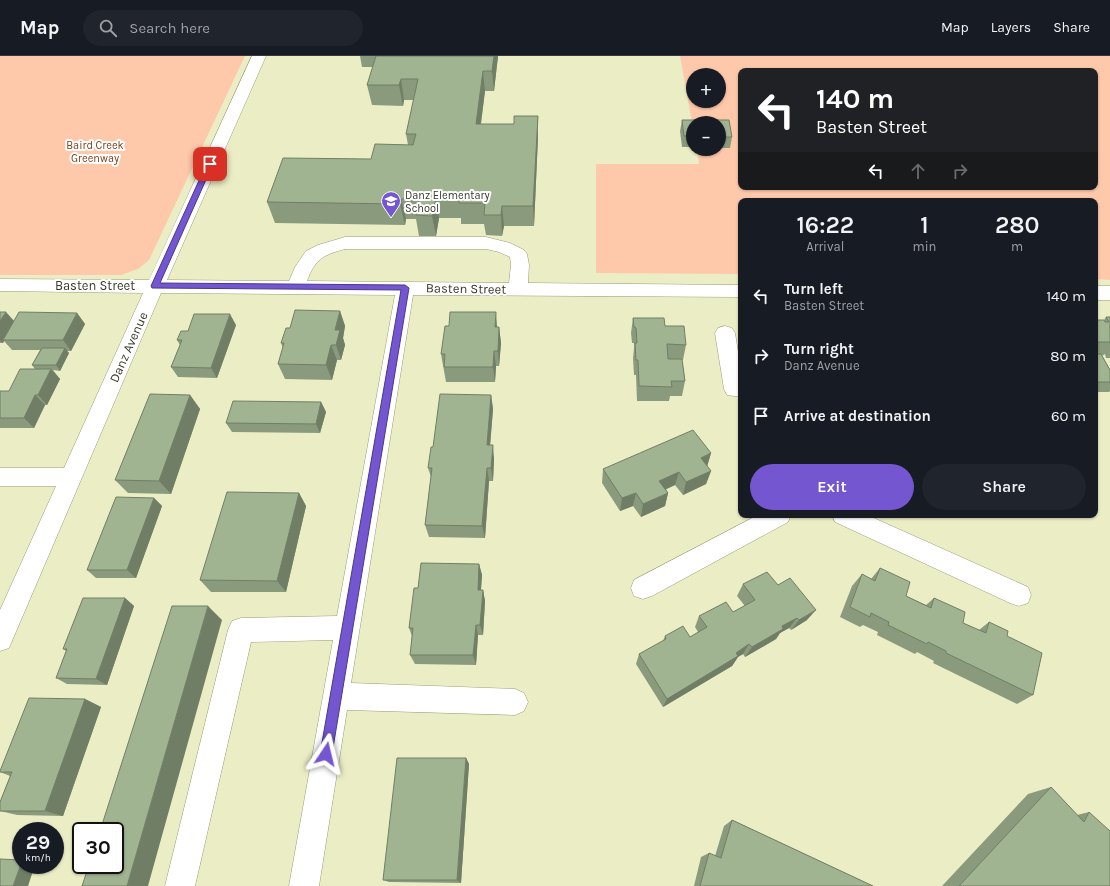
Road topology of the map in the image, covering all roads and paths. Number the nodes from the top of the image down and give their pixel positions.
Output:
1 (259, 56) edge
2 (0, 285) edge
3 (155, 286) junction
4 (296, 286) junction
5 (405, 288) junction
6 (518, 289) junction
7 (738, 291) edge
8 (1098, 293) edge
9 (1110, 293) edge
10 (725, 333) dead end
11 (738, 389) edge
12 (0, 477) edge
13 (71, 477) junction
14 (774, 518) edge
15 (850, 518) edge
16 (643, 588) dead end
17 (1019, 595) dead end
18 (347, 628) junction
19 (0, 639) edge
20 (336, 696) junction
21 (515, 702) dead end
22 (180, 886) edge
23 (304, 886) edge

1 - 3 street, Danz Avenue
2 - 3 street, Basten Street
3 - 4 street, Basten Street
3 - 13 street, Danz Avenue
4 - 5 street, Basten Street
4 - 6 street
5 - 6 street, Basten Street
5 - 18 street
6 - 7 street, Basten Street
8 - 9 street
10 - 11 street
12 - 13 street
13 - 19 street, Danz Avenue
14 - 16 street
15 - 17 street
18 - 20 street
18 - 22 street
20 - 21 street
20 - 23 street

